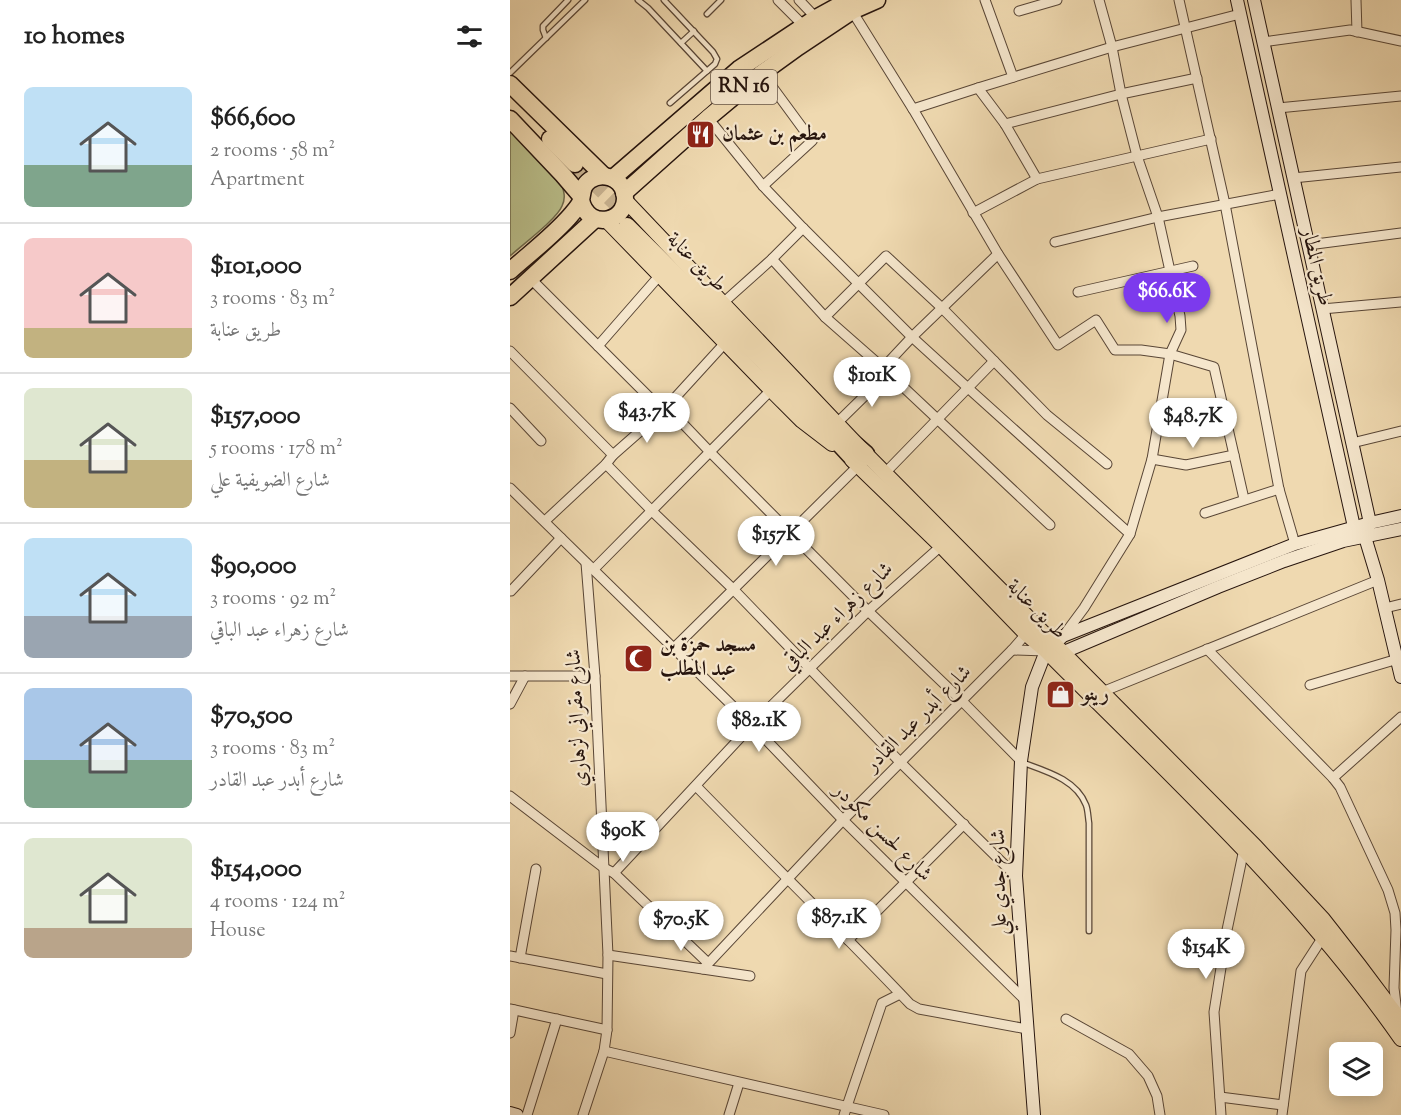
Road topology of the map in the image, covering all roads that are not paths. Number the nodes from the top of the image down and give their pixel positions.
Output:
1 (568, 0) edge
2 (585, 0) edge
3 (639, 0) edge
4 (664, 0) edge
5 (721, 0) edge
6 (778, 0) edge
7 (799, 0) edge
8 (877, 0) edge
9 (985, 0) edge
10 (1057, 0) edge
11 (1099, 0) edge
12 (1179, 0) edge
13 (1237, 0) edge
14 (1254, 0) edge
15 (1356, 0) edge
16 (851, 6) edge
17 (1020, 11) dead end
18 (707, 14) dead end
19 (1240, 14) junction
20 (813, 25) junction
21 (1186, 27) junction
22 (694, 31) junction
23 (1357, 32) junction
24 (546, 38) junction
25 (1401, 41) edge
26 (1263, 42) junction
27 (681, 43) junction
28 (1112, 47) junction
29 (707, 71) junction
30 (510, 73) edge
31 (762, 73) junction
32 (1013, 78) junction
33 (1197, 78) junction
34 (510, 84) edge
35 (978, 88) junction
36 (1121, 94) junction
37 (1401, 96) edge
38 (510, 97) edge
39 (670, 103) dead end
40 (510, 107) edge
41 (1278, 108) junction
42 (913, 110) junction
43 (708, 118) junction
44 (510, 119) edge
45 (1005, 124) junction
46 (1210, 139) junction
47 (1137, 156) junction
48 (628, 165) junction
49 (1401, 167) edge
50 (570, 170) junction
51 (603, 173) junction
52 (1293, 178) junction
53 (1037, 179) junction
54 (763, 186) junction
55 (1280, 194) junction
56 (625, 196) junction
57 (581, 198) junction
58 (1225, 204) junction
59 (973, 213) junction
60 (1158, 217) junction
61 (601, 219) junction
62 (563, 222) junction
63 (630, 223) tunnel mouth
64 (803, 228) junction
65 (1401, 233) edge
66 (1055, 242) dead end
67 (1308, 244) junction
68 (998, 254) junction
69 (772, 259) junction
70 (1193, 266) dead end
71 (510, 271) edge
72 (1170, 271) junction
73 (660, 275) junction
74 (531, 279) junction
75 (859, 283) junction
76 (1078, 292) dead end
77 (510, 297) edge
78 (724, 302) junction
79 (1401, 302) edge
80 (942, 308) junction
81 (1322, 309) junction
82 (825, 317) junction
83 (912, 337) junction
84 (724, 343) junction
85 (598, 346) junction
86 (510, 351) edge
87 (1170, 354) junction
88 (994, 361) junction
89 (885, 370) junction
90 (968, 388) junction
91 (771, 390) junction
92 (510, 408) edge
93 (665, 409) junction
94 (937, 419) junction
95 (837, 423) junction
96 (1401, 431) edge
97 (541, 441) dead end
98 (1352, 443) junction
99 (710, 453) junction
100 (1234, 454) junction
101 (613, 456) junction
102 (862, 459) junction
103 (1152, 459) junction
104 (606, 464) junction
105 (1107, 464) dead end
106 (885, 473) junction
107 (510, 488) edge
108 (1279, 489) junction
109 (1244, 499) junction
110 (652, 511) junction
111 (1205, 513) dead end
112 (1401, 516) edge
113 (545, 521) junction
114 (1370, 523) junction
115 (1050, 525) dead end
116 (1354, 527) junction
117 (1401, 529) edge
118 (791, 533) junction
119 (1130, 534) junction
120 (1365, 537) junction
121 (561, 538) junction
122 (1295, 544) junction
123 (941, 546) junction
124 (590, 566) junction
125 (1378, 580) junction
126 (510, 590) edge
127 (734, 590) junction
128 (1401, 604) edge
129 (1385, 608) junction
130 (868, 611) junction
131 (1026, 634) junction
132 (1057, 646) junction
133 (673, 649) junction
134 (1207, 649) junction
135 (1012, 650) junction
136 (1399, 659) edge
137 (810, 668) junction
138 (510, 676) edge
139 (525, 676) junction
140 (595, 676) junction
141 (1401, 677) edge
142 (1310, 685) dead end
143 (1102, 692) junction
144 (962, 701) junction
145 (510, 704) edge
146 (1401, 717) edge
147 (752, 725) junction
148 (1021, 762) junction
149 (901, 763) junction
150 (1333, 778) junction
151 (696, 786) junction
152 (510, 796) edge
153 (843, 820) junction
154 (964, 824) junction
155 (1244, 849) junction
156 (604, 868) junction
157 (536, 869) dead end
158 (614, 873) junction
159 (1016, 876) junction
160 (787, 880) junction
161 (906, 882) junction
162 (1089, 931) dead end
163 (1323, 937) junction
164 (848, 940) junction
165 (608, 955) junction
166 (515, 957) edge
167 (705, 966) junction
168 (607, 974) junction
169 (750, 976) dead end
170 (1398, 987) edge
171 (900, 994) junction
172 (1025, 1000) junction
173 (512, 1009) edge
174 (1399, 1018) edge
175 (556, 1019) junction
176 (1066, 1019) dead end
177 (1027, 1029) junction
178 (607, 1030) junction
179 (510, 1033) edge
180 (1401, 1039) edge
181 (604, 1050) junction
182 (739, 1083) junction
183 (1220, 1097) junction
184 (1282, 1110) edge
185 (845, 1111) edge
186 (510, 1113) edge
187 (517, 1115) edge
188 (527, 1115) edge
189 (583, 1115) edge
190 (729, 1115) edge
191 (884, 1115) edge
192 (1034, 1115) edge
193 (1160, 1115) edge
194 (1221, 1115) edge

1 - 24 lane
2 - 24 lane
3 - 27 lane
4 - 22 lane
5 - 18 lane
6 - 20 street
7 - 20 street
8 - 16 highway, RN 16
9 - 32 street
10 - 17 street
11 - 28 street
12 - 21 street
13 - 19 main road, طريق المطار
14 - 26 main road, طريق المطار
15 - 23 street
16 - 20 highway, RN 16
16 - 42 street
19 - 21 street
19 - 55 main road, طريق المطار
20 - 31 highway, RN 16
20 - 48 highway, RN 16
21 - 28 street
21 - 33 street
22 - 27 lane
22 - 29 lane
23 - 25 street
23 - 26 street
24 - 30 lane
26 - 41 main road, طريق المطار
27 - 29 lane
28 - 32 street
28 - 36 street
29 - 39 lane
31 - 43 highway, RN 16
31 - 54 street
32 - 35 street
33 - 36 street
33 - 46 street
34 - 51 highway
35 - 42 street
35 - 45 street
36 - 45 street
36 - 47 street
37 - 41 street
38 - 50 highway
40 - 50 highway
41 - 52 main road, طريق المطار
42 - 59 street
43 - 54 street
43 - 56 highway, RN 16
44 - 50 highway
45 - 53 street
46 - 47 street
46 - 58 street
47 - 53 street
47 - 60 street
48 - 51 highway, RN 16
48 - 51 highway
49 - 52 street
50 - 57 highway
50 - 62 highway
51 - 56 highway
51 - 57 highway
52 - 67 main road, طريق المطار
53 - 59 street
54 - 64 street
55 - 58 street
55 - 116 main road, طريق المطار
56 - 61 highway
56 - 78 main road
57 - 61 highway
57 - 62 highway
58 - 60 street
58 - 108 street
59 - 68 street
60 - 66 street
60 - 72 street
61 - 73 main road
61 - 74 highway
62 - 71 highway
63 - 102 highway, طريق عنابة
64 - 69 street
64 - 75 street
65 - 67 street
67 - 81 main road, طريق المطار
68 - 80 street
68 - 87 street
69 - 78 street
69 - 82 street
70 - 72 street
72 - 76 street
72 - 87 street
73 - 84 main road
73 - 85 street
74 - 77 highway
74 - 85 street
75 - 80 street
75 - 82 street
75 - 83 street
78 - 95 main road
79 - 81 street
80 - 83 street
80 - 88 street
81 - 98 main road, طريق المطار
82 - 89 street
83 - 89 street
83 - 90 street
84 - 91 main road
84 - 93 street
85 - 93 street
86 - 101 street
87 - 100 street
87 - 103 street
88 - 90 street
88 - 105 street
89 - 94 street
89 - 95 street
90 - 94 street
90 - 119 street
91 - 99 street
91 - 102 main road
92 - 97 street
93 - 99 street
93 - 101 street
94 - 106 street
94 - 115 street
95 - 102 main road
96 - 98 street
98 - 114 main road, طريق المطار
99 - 110 street
99 - 118 street
100 - 103 street
100 - 109 street
101 - 104 street
102 - 106 main road, طريق عنابة
102 - 118 street
102 - 123 main road, طريق عنابة
103 - 119 street
104 - 110 street
104 - 113 street
106 - 132 main road, طريق عنابة
107 - 113 street, شارع لحسن مكودر
108 - 109 street
108 - 122 street
109 - 111 street
110 - 124 street
110 - 127 street
112 - 114 main road
113 - 121 street, شارع لحسن مكودر
114 - 116 main road
114 - 120 main road
116 - 120 main road
116 - 122 main road
117 - 120 main road
118 - 127 street
118 - 130 street
119 - 132 street
120 - 125 main road
120 - 132 main road
121 - 124 street, شارع لحسن مكودر
121 - 126 street
122 - 132 main road
123 - 130 street, شارع زهراء عبد الباقي
123 - 131 main road, طريق عنابة
124 - 133 street, شارع لحسن مكودر
124 - 140 street, شارع مقراني لزهاري
125 - 129 main road
125 - 134 street
127 - 133 street
127 - 137 street
128 - 129 street
129 - 136 main road
130 - 137 street, شارع زهراء عبد الباقي
130 - 144 street
131 - 132 main road, طريق عنابة
131 - 135 street, شارع أبدر عبد القادر
132 - 135 street
132 - 143 main road, طريق عنابة
132 - 148 main road, شارع جدي علي
132 - 155 main road, طريق عنابة
133 - 147 street, شارع لحسن مكودر
134 - 143 street
134 - 150 street
135 - 144 street, شارع أبدر عبد القادر
136 - 141 main road
136 - 142 street
137 - 147 street, شارع زهراء عبد الباقي
137 - 149 street
138 - 139 street
139 - 140 street
139 - 145 street
140 - 156 street, شارع مقراني لزهاري
143 - 174 main road, طريق عنابة
144 - 148 street
144 - 149 street, شارع أبدر عبد القادر
146 - 150 street
147 - 151 street, شارع زهراء عبد الباقي
147 - 153 street, شارع لحسن مكودر
148 - 159 main road, شارع جدي علي
148 - 162 lane
149 - 153 street, شارع أبدر عبد القادر
149 - 154 street
150 - 170 street
151 - 158 street, شارع زهراء عبد الباقي
151 - 160 street
152 - 156 street
153 - 160 street, شارع أبدر عبد القادر
153 - 161 street, شارع لحسن مكودر
154 - 159 street
154 - 161 street
155 - 163 main road, طريق عنابة
155 - 183 street
156 - 158 street
156 - 165 street, شارع مقراني لزهاري
157 - 166 street
158 - 167 street
159 - 172 main road, شارع جدي علي
160 - 164 street
160 - 167 street, شارع أبدر عبد القادر
161 - 164 street
161 - 172 street, شارع لحسن مكودر
163 - 180 main road, طريق عنابة
163 - 184 street
164 - 171 street
165 - 167 street
165 - 168 street, شارع مقراني لزهاري
166 - 168 street
167 - 169 street
168 - 178 street, شارع مقراني لزهاري
170 - 174 street
171 - 177 street
171 - 185 street
172 - 177 main road, شارع جدي علي
173 - 175 street
173 - 179 street
175 - 178 street
175 - 188 street
176 - 193 street
177 - 192 main road, شارع جدي علي
178 - 181 street, شارع مقراني لزهاري
181 - 182 street
181 - 189 street, شارع مقراني لزهاري
182 - 185 street
182 - 190 street
183 - 184 street
183 - 194 street
185 - 191 street
186 - 187 main road

